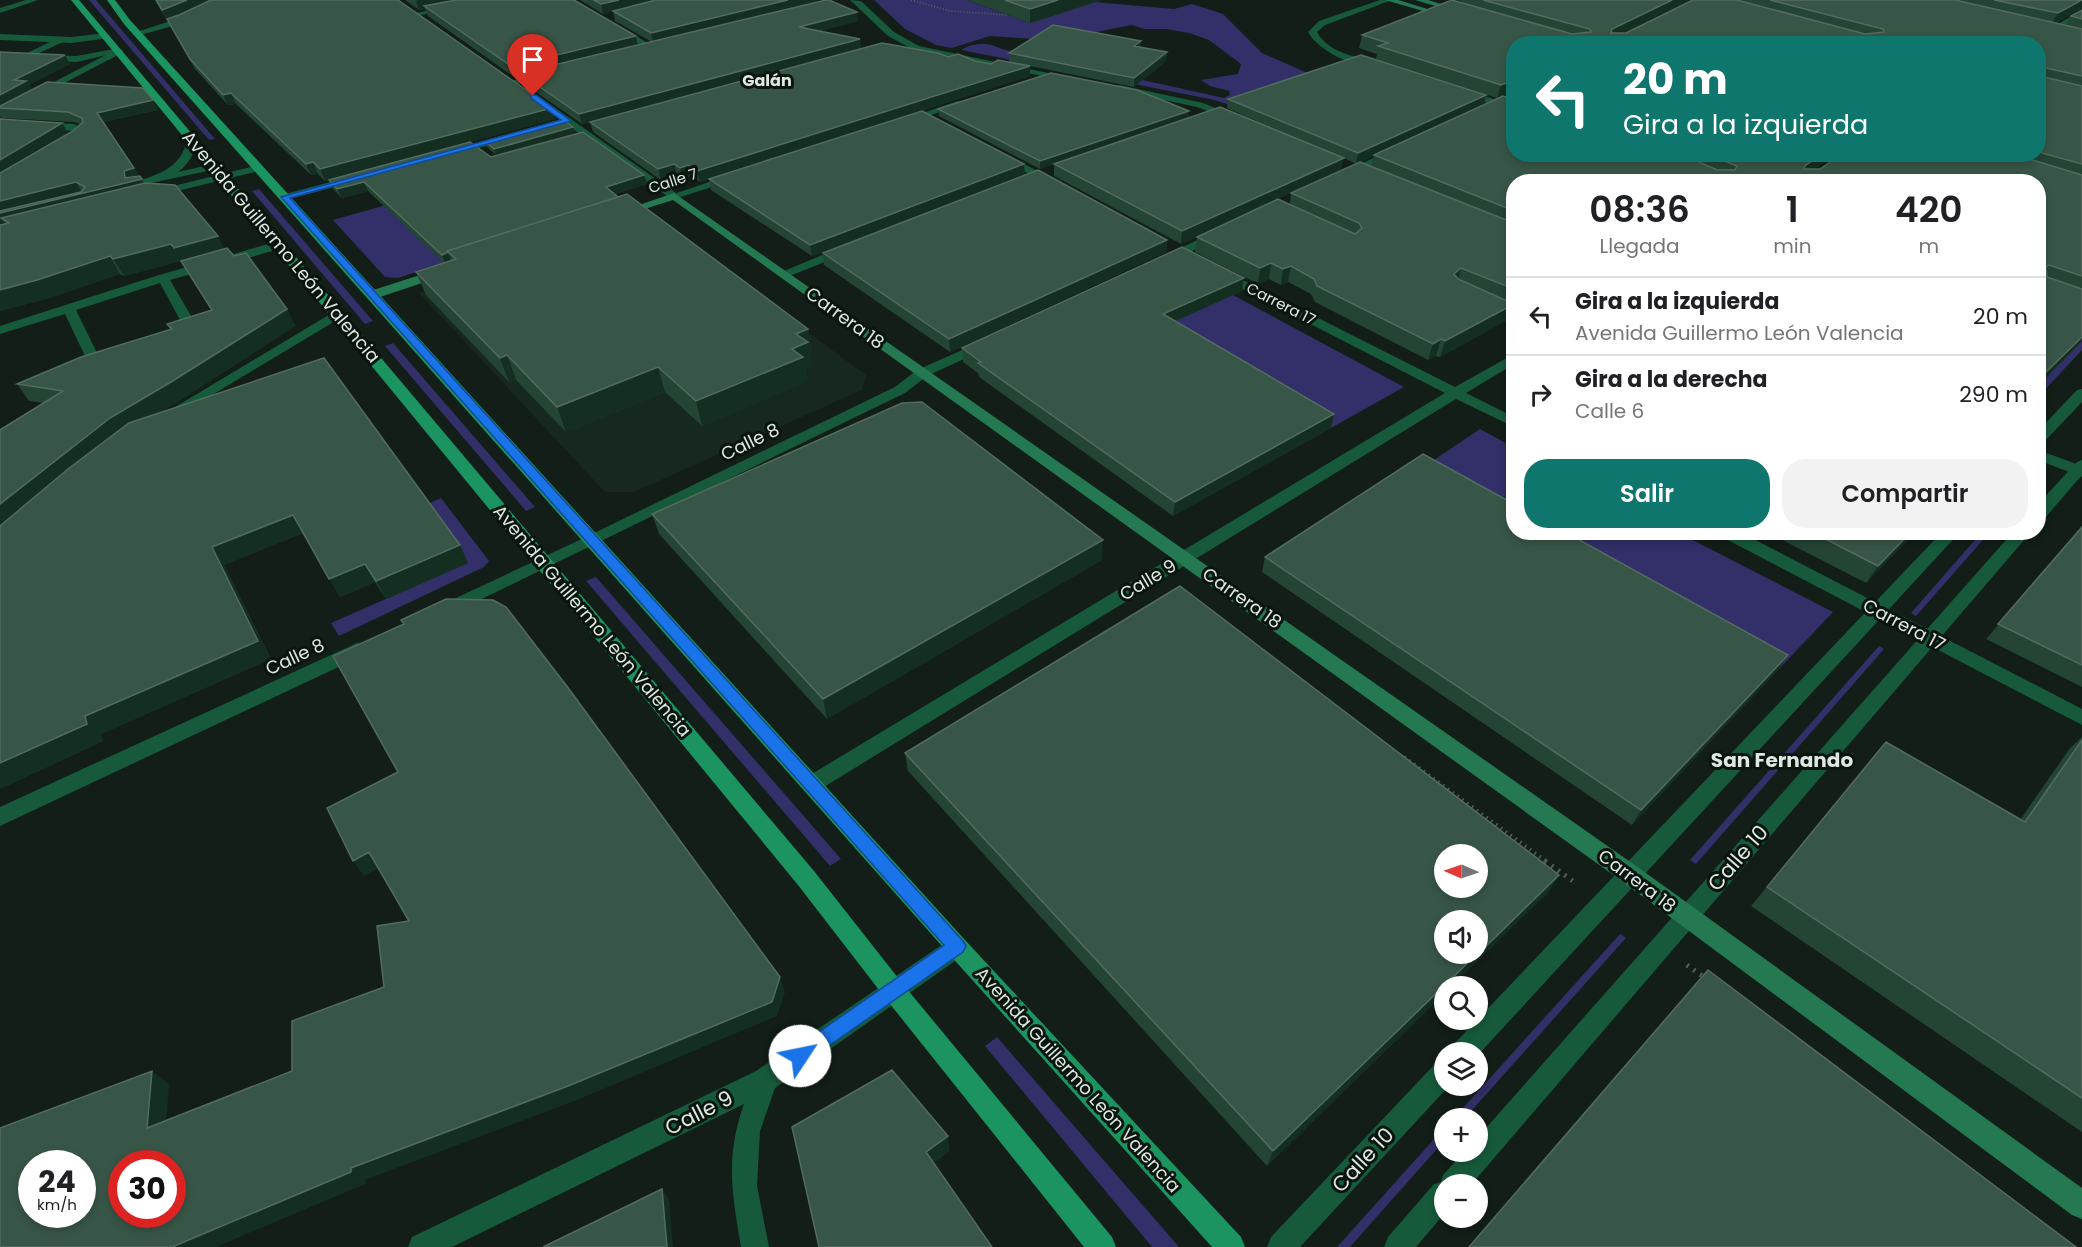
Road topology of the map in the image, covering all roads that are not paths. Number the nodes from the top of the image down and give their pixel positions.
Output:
1 (34, 0) edge
2 (75, 0) edge
3 (111, 0) edge
4 (226, 0) edge
5 (490, 0) edge
6 (854, 0) edge
7 (1388, 0) edge
8 (1419, 0) edge
9 (0, 11) edge
10 (2082, 12) edge
11 (1475, 15) edge
12 (1464, 21) edge
13 (611, 25) edge
14 (433, 26) edge
15 (2044, 32) joint
16 (137, 33) junction
17 (2061, 34) edge
18 (106, 36) junction
19 (0, 37) edge
20 (60, 40) junction
21 (903, 42) junction
22 (664, 45) edge
23 (892, 46) edge
24 (652, 48) junction
25 (119, 51) junction
26 (641, 51) edge
27 (1386, 68) edge
28 (560, 71) edge
29 (1051, 75) junction
30 (1030, 81) edge
31 (1085, 81) edge
32 (1107, 86) edge
33 (1453, 89) edge
34 (31, 97) edge
35 (976, 98) edge
36 (1506, 100) edge
37 (1498, 103) junction
38 (1506, 106) edge
39 (1222, 112) junction
40 (923, 115) junction
41 (1473, 115) edge
42 (1209, 118) edge
43 (567, 121) junction
44 (1243, 121) edge
45 (0, 123) edge
46 (556, 124) edge
47 (892, 125) edge
48 (944, 126) edge
49 (521, 133) edge
50 (192, 141) junction
51 (1409, 144) edge
52 (476, 146) junction
53 (54, 150) edge
54 (997, 153) edge
55 (442, 155) edge
56 (485, 155) edge
57 (213, 167) junction
58 (259, 168) junction
59 (1045, 173) junction
60 (741, 175) edge
61 (363, 176) edge
62 (222, 178) junction
63 (1019, 183) edge
64 (1325, 184) edge
65 (134, 190) junction
66 (1069, 191) edge
67 (674, 196) junction
68 (285, 197) junction
69 (607, 218) edge
70 (1233, 228) edge
71 (860, 244) edge
72 (279, 245) junction
73 (1149, 266) edge
74 (1211, 268) edge
75 (451, 269) edge
76 (783, 274) junction
77 (163, 278) junction
78 (372, 295) junction
79 (68, 307) junction
80 (337, 314) junction
81 (190, 326) edge
82 (0, 330) edge
83 (998, 337) edge
84 (91, 355) edge
85 (1506, 363) edge
86 (922, 373) junction
87 (1456, 393) junction
88 (2082, 393) edge
89 (1506, 419) edge
90 (148, 428) edge
91 (2046, 431) edge
92 (2046, 457) edge
93 (2081, 469) edge
94 (2046, 506) edge
95 (594, 540) junction
96 (1741, 540) edge
97 (1945, 540) edge
98 (2016, 540) edge
99 (1185, 558) junction
100 (544, 564) junction
101 (1878, 611) junction
102 (427, 618) edge
103 (1930, 639) junction
104 (373, 643) edge
105 (2082, 718) edge
106 (813, 784) junction
107 (0, 817) edge
108 (1630, 875) junction
109 (1686, 917) junction
110 (957, 946) junction
111 (894, 991) junction
112 (1473, 1042) edge
113 (765, 1080) junction
114 (1434, 1084) edge
115 (1463, 1174) edge
116 (2082, 1205) edge
117 (1434, 1206) edge
118 (422, 1247) edge
119 (755, 1247) edge
120 (1102, 1247) edge
121 (1231, 1247) edge
122 (1281, 1247) edge
123 (1398, 1247) edge

1 - 9 street
2 - 18 main road, Avenida Guillermo León Valencia
3 - 16 main road, Avenida Guillermo León Valencia
4 - 16 street
5 - 14 street
6 - 21 street
7 - 12 main road
7 - 27 street
8 - 11 main road
10 - 15 street
13 - 24 street
15 - 17 main road
16 - 58 main road, Avenida Guillermo León Valencia
18 - 20 street
18 - 25 main road, Avenida Guillermo León Valencia
19 - 20 street
20 - 25 street
21 - 23 street
21 - 29 street
22 - 24 street
24 - 26 street
25 - 34 street
25 - 50 main road, Avenida Guillermo León Valencia
28 - 43 street, Carrera 18
29 - 30 street
29 - 31 street
32 - 39 street
33 - 37 street
35 - 40 street
36 - 37 street
37 - 38 street
37 - 41 street
39 - 42 street
39 - 44 street
40 - 47 street
40 - 48 street
43 - 46 street
43 - 67 street, Carrera 18
45 - 53 street
49 - 52 street
50 - 57 main road, Avenida Guillermo León Valencia
50 - 65 street
51 - 64 street
52 - 55 street
52 - 56 street
54 - 59 street
57 - 62 main road, Avenida Guillermo León Valencia
57 - 65 street
58 - 62 street
58 - 68 main road, Avenida Guillermo León Valencia
59 - 63 street
59 - 66 street
60 - 67 street, Calle 7
61 - 68 street
62 - 65 street
62 - 72 main road, Avenida Guillermo León Valencia
67 - 69 main road, Calle 7
67 - 76 main road, Carrera 18
68 - 78 main road, Avenida Guillermo León Valencia
70 - 73 street
71 - 76 street
72 - 77 street
72 - 80 main road, Avenida Guillermo León Valencia
74 - 87 street, Carrera 17
75 - 78 main road
76 - 86 main road, Carrera 18
77 - 79 street
77 - 81 street
78 - 95 main road, Avenida Guillermo León Valencia
79 - 82 street
79 - 84 street
80 - 90 street
80 - 100 main road, Avenida Guillermo León Valencia
83 - 86 street, Calle 8
85 - 87 street, Calle 9
86 - 95 street, Calle 8
86 - 99 main road, Carrera 18
87 - 89 street, Carrera 17
87 - 99 street, Calle 9
88 - 91 street
92 - 93 street
93 - 94 street
95 - 100 street, Calle 8
95 - 106 main road, Avenida Guillermo León Valencia
96 - 101 street, Carrera 17
97 - 101 street
98 - 103 street, Calle 10
99 - 106 street, Calle 9
99 - 108 main road, Carrera 18
100 - 102 street, Calle 8
100 - 111 main road, Avenida Guillermo León Valencia
101 - 103 street, Carrera 17
101 - 108 street
103 - 105 street, Carrera 17
103 - 109 street, Calle 10
104 - 107 street, Calle 8
106 - 110 main road, Avenida Guillermo León Valencia
108 - 109 main road, Carrera 18
108 - 112 street
109 - 115 street, Calle 10
109 - 116 main road, Carrera 18
110 - 111 street, Calle 9
110 - 121 main road, Avenida Guillermo León Valencia
111 - 113 street, Calle 9
111 - 120 main road, Avenida Guillermo León Valencia
113 - 118 street, Calle 9
113 - 119 street
114 - 122 street, Calle 10
117 - 123 street

